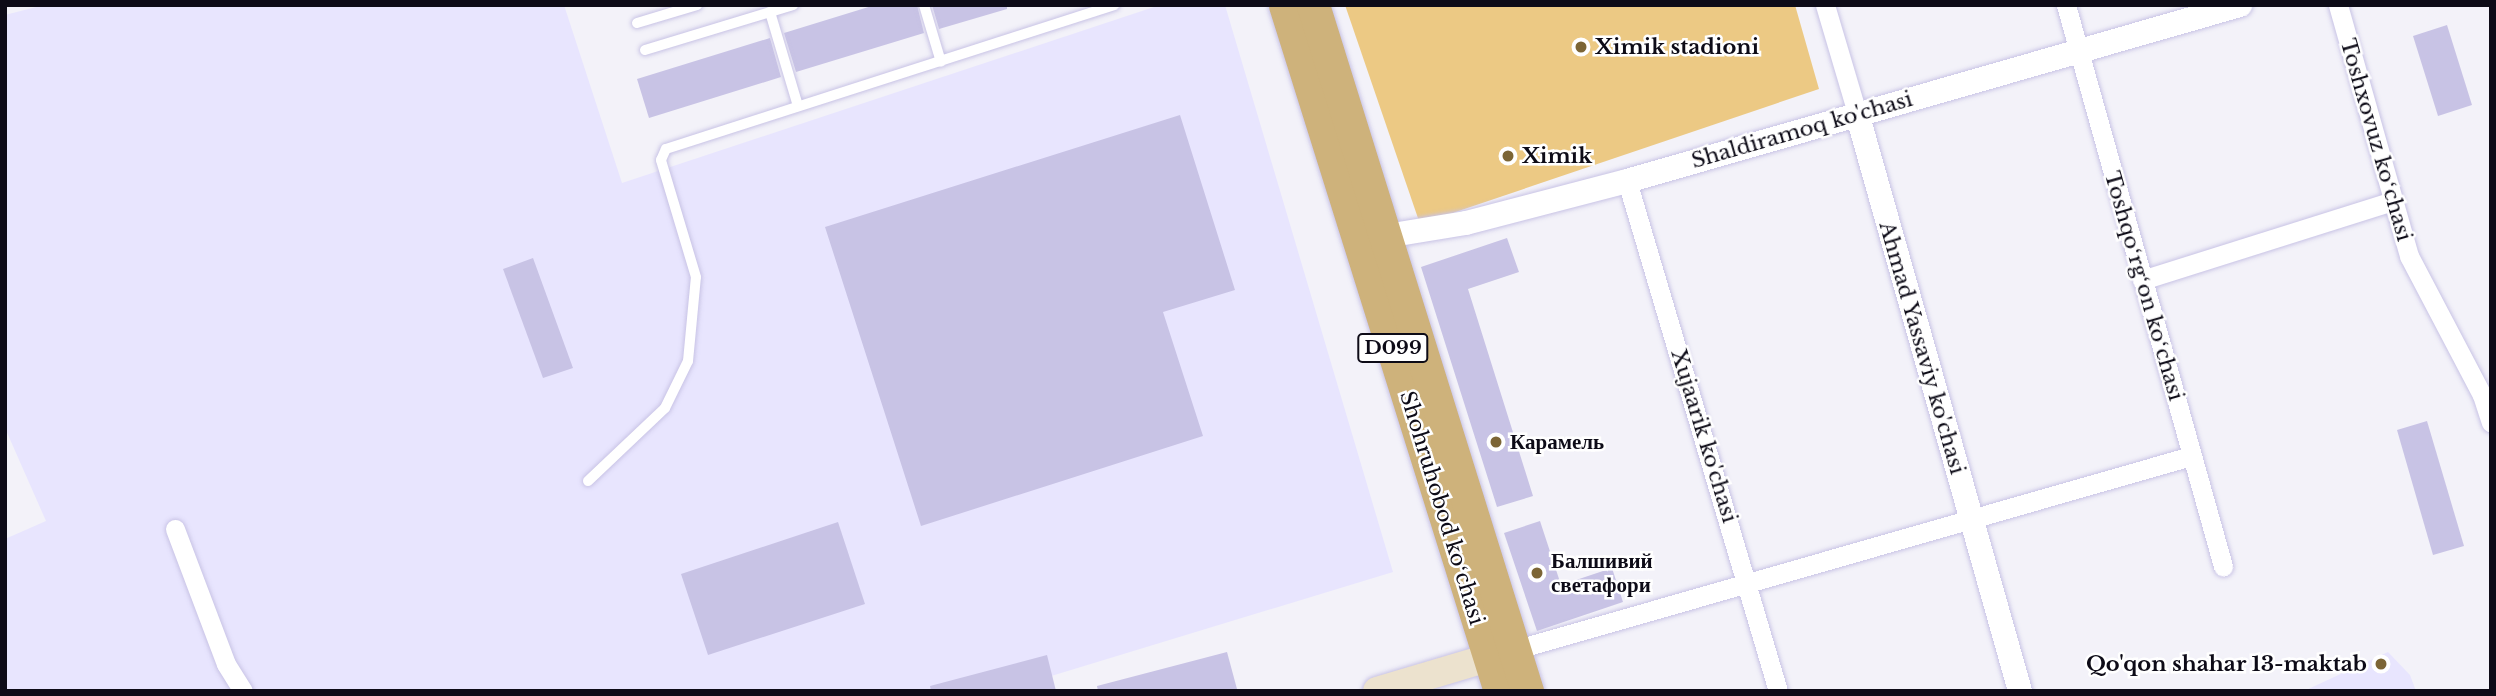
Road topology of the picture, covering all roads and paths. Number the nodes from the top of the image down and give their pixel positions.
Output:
1 (697, 5) edge
2 (793, 5) edge
3 (924, 5) edge
4 (1114, 5) edge
5 (1284, 5) edge
6 (1313, 5) edge
7 (1825, 5) edge
8 (2066, 5) edge
9 (2240, 5) edge
10 (2338, 5) edge
11 (769, 12) junction
12 (637, 23) dead end
13 (645, 50) dead end
14 (2078, 50) junction
15 (941, 62) junction
16 (798, 106) junction
17 (1857, 113) junction
18 (1627, 181) junction
19 (2390, 202) junction
20 (1374, 237) junction
21 (2142, 280) junction
22 (2491, 423) edge
23 (2191, 456) junction
24 (588, 481) dead end
25 (1969, 518) junction
26 (175, 529) dead end
27 (2223, 566) dead end
28 (1748, 583) junction
29 (1502, 654) junction
30 (243, 691) edge
31 (1377, 691) edge
32 (1500, 691) edge
33 (1527, 691) edge
34 (1778, 691) edge
35 (2020, 691) edge

1 - 12 lane
2 - 11 lane
3 - 15 lane
4 - 15 lane
5 - 20 highway, Shohruhobod koʻchasi / D099
6 - 20 highway, Shohruhobod koʻchasi / D099
7 - 17 street, Ahmad Yassaviy ko'chasi
8 - 14 street, Toshqoʻrgʻon koʻchasi
9 - 14 street, Shaldiramoq ko'chasi
10 - 19 street, Toshxovuz koʻchasi
11 - 13 lane
11 - 16 lane
14 - 17 street, Shaldiramoq ko'chasi
14 - 21 street, Toshqoʻrgʻon koʻchasi
15 - 16 lane
16 - 24 lane
17 - 18 street, Shaldiramoq ko'chasi
17 - 25 street, Ahmad Yassaviy ko'chasi
18 - 20 street, Shaldiramoq ko'chasi
18 - 28 street, Xujaarik ko'chasi
19 - 21 street
19 - 22 street, Toshxovuz koʻchasi
20 - 29 highway, Shohruhobod koʻchasi / D099
21 - 23 street, Toshqoʻrgʻon koʻchasi
23 - 25 street
23 - 27 street, Toshqoʻrgʻon koʻchasi
25 - 28 street
25 - 35 street, Ahmad Yassaviy ko'chasi
26 - 30 street
28 - 29 street
28 - 34 street, Xujaarik ko'chasi
29 - 31 main road
29 - 32 highway, Shohruhobod koʻchasi / D099
29 - 33 highway, Shohruhobod koʻchasi / D099

